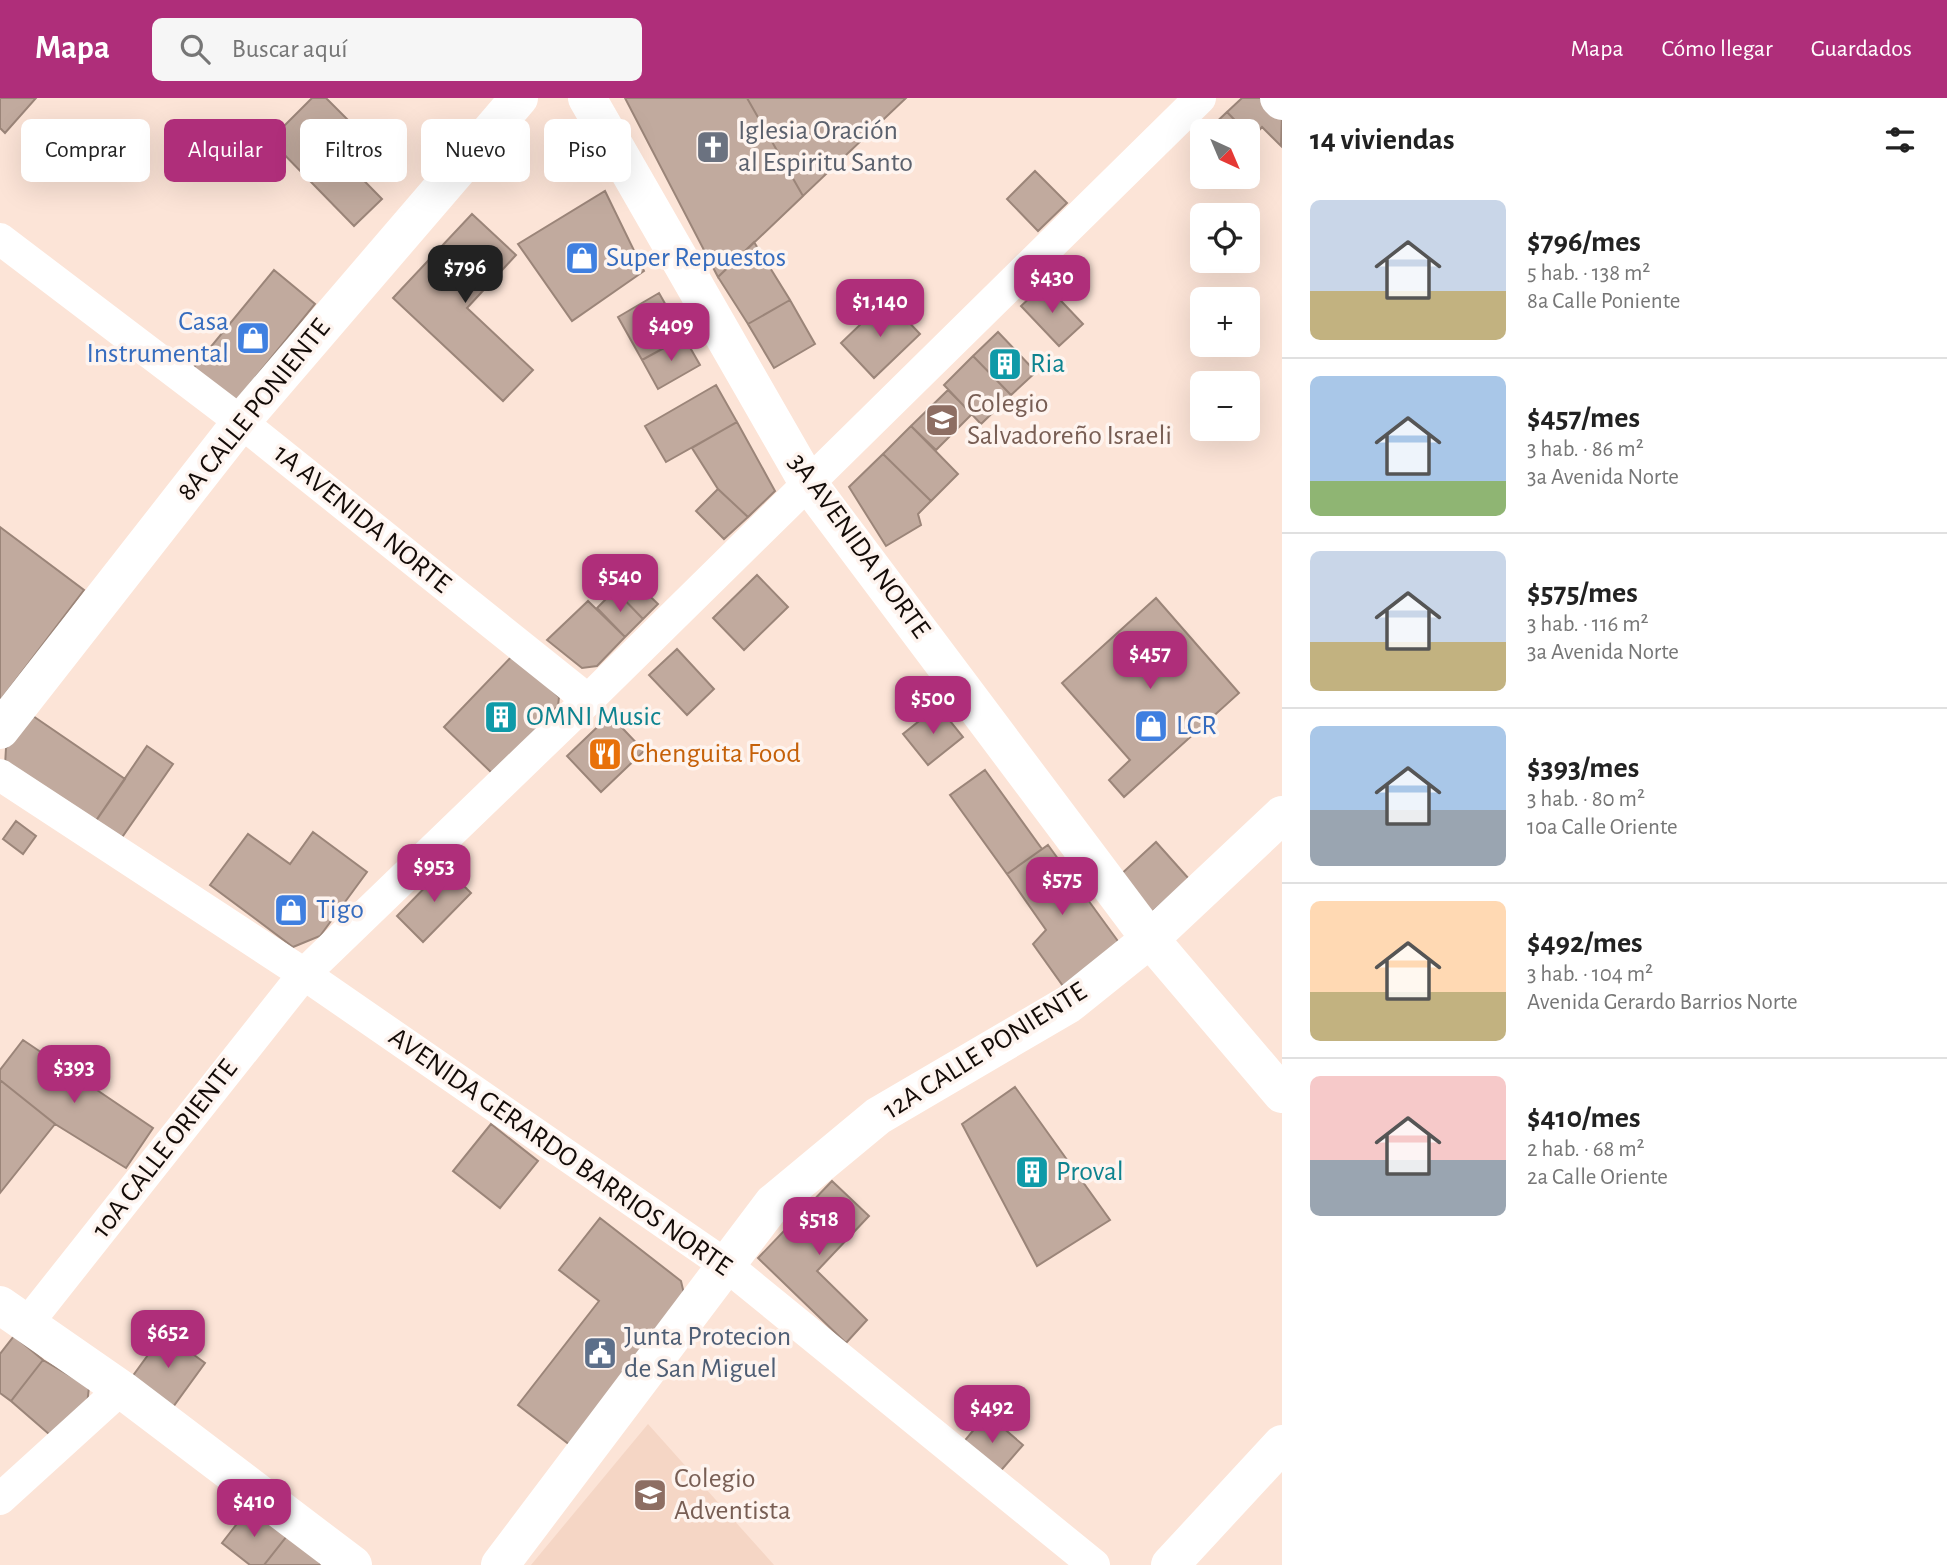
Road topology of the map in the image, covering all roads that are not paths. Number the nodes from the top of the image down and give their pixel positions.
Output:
1 (519, 98) edge
2 (587, 98) edge
3 (1200, 98) edge
4 (0, 239) edge
5 (241, 422) junction
6 (808, 483) junction
7 (588, 700) junction
8 (0, 730) edge
9 (0, 775) edge
10 (1282, 815) edge
11 (1150, 939) junction
12 (304, 974) junction
13 (1282, 1094) edge
14 (727, 1266) junction
15 (13, 1315) edge
16 (121, 1390) junction
17 (1282, 1444) edge
18 (0, 1499) edge
19 (353, 1565) edge
20 (500, 1565) edge
21 (1094, 1565) edge
22 (1170, 1565) edge

1 - 5 street, 8A CALLE PONIENTE
2 - 6 street, 3A AVENIDA NORTE
3 - 6 street, 10A CALLE ORIENTE
4 - 5 street, 1A AVENIDA NORTE
5 - 7 street, 1A AVENIDA NORTE
5 - 8 street, 8A CALLE PONIENTE
6 - 7 street, 10A CALLE ORIENTE
6 - 11 street, 3A AVENIDA NORTE
7 - 12 street, 10A CALLE ORIENTE
9 - 12 street, AVENIDA GERARDO BARRIOS NORTE
10 - 11 street, 12A CALLE PONIENTE
11 - 13 street, 3A AVENIDA NORTE
11 - 14 street, 12A CALLE PONIENTE
12 - 14 street, AVENIDA GERARDO BARRIOS NORTE
12 - 15 street, 10A CALLE ORIENTE
14 - 20 street, 12A CALLE PONIENTE
14 - 21 street, AVENIDA GERARDO BARRIOS NORTE
15 - 16 street
16 - 18 street
16 - 19 street
17 - 22 street

